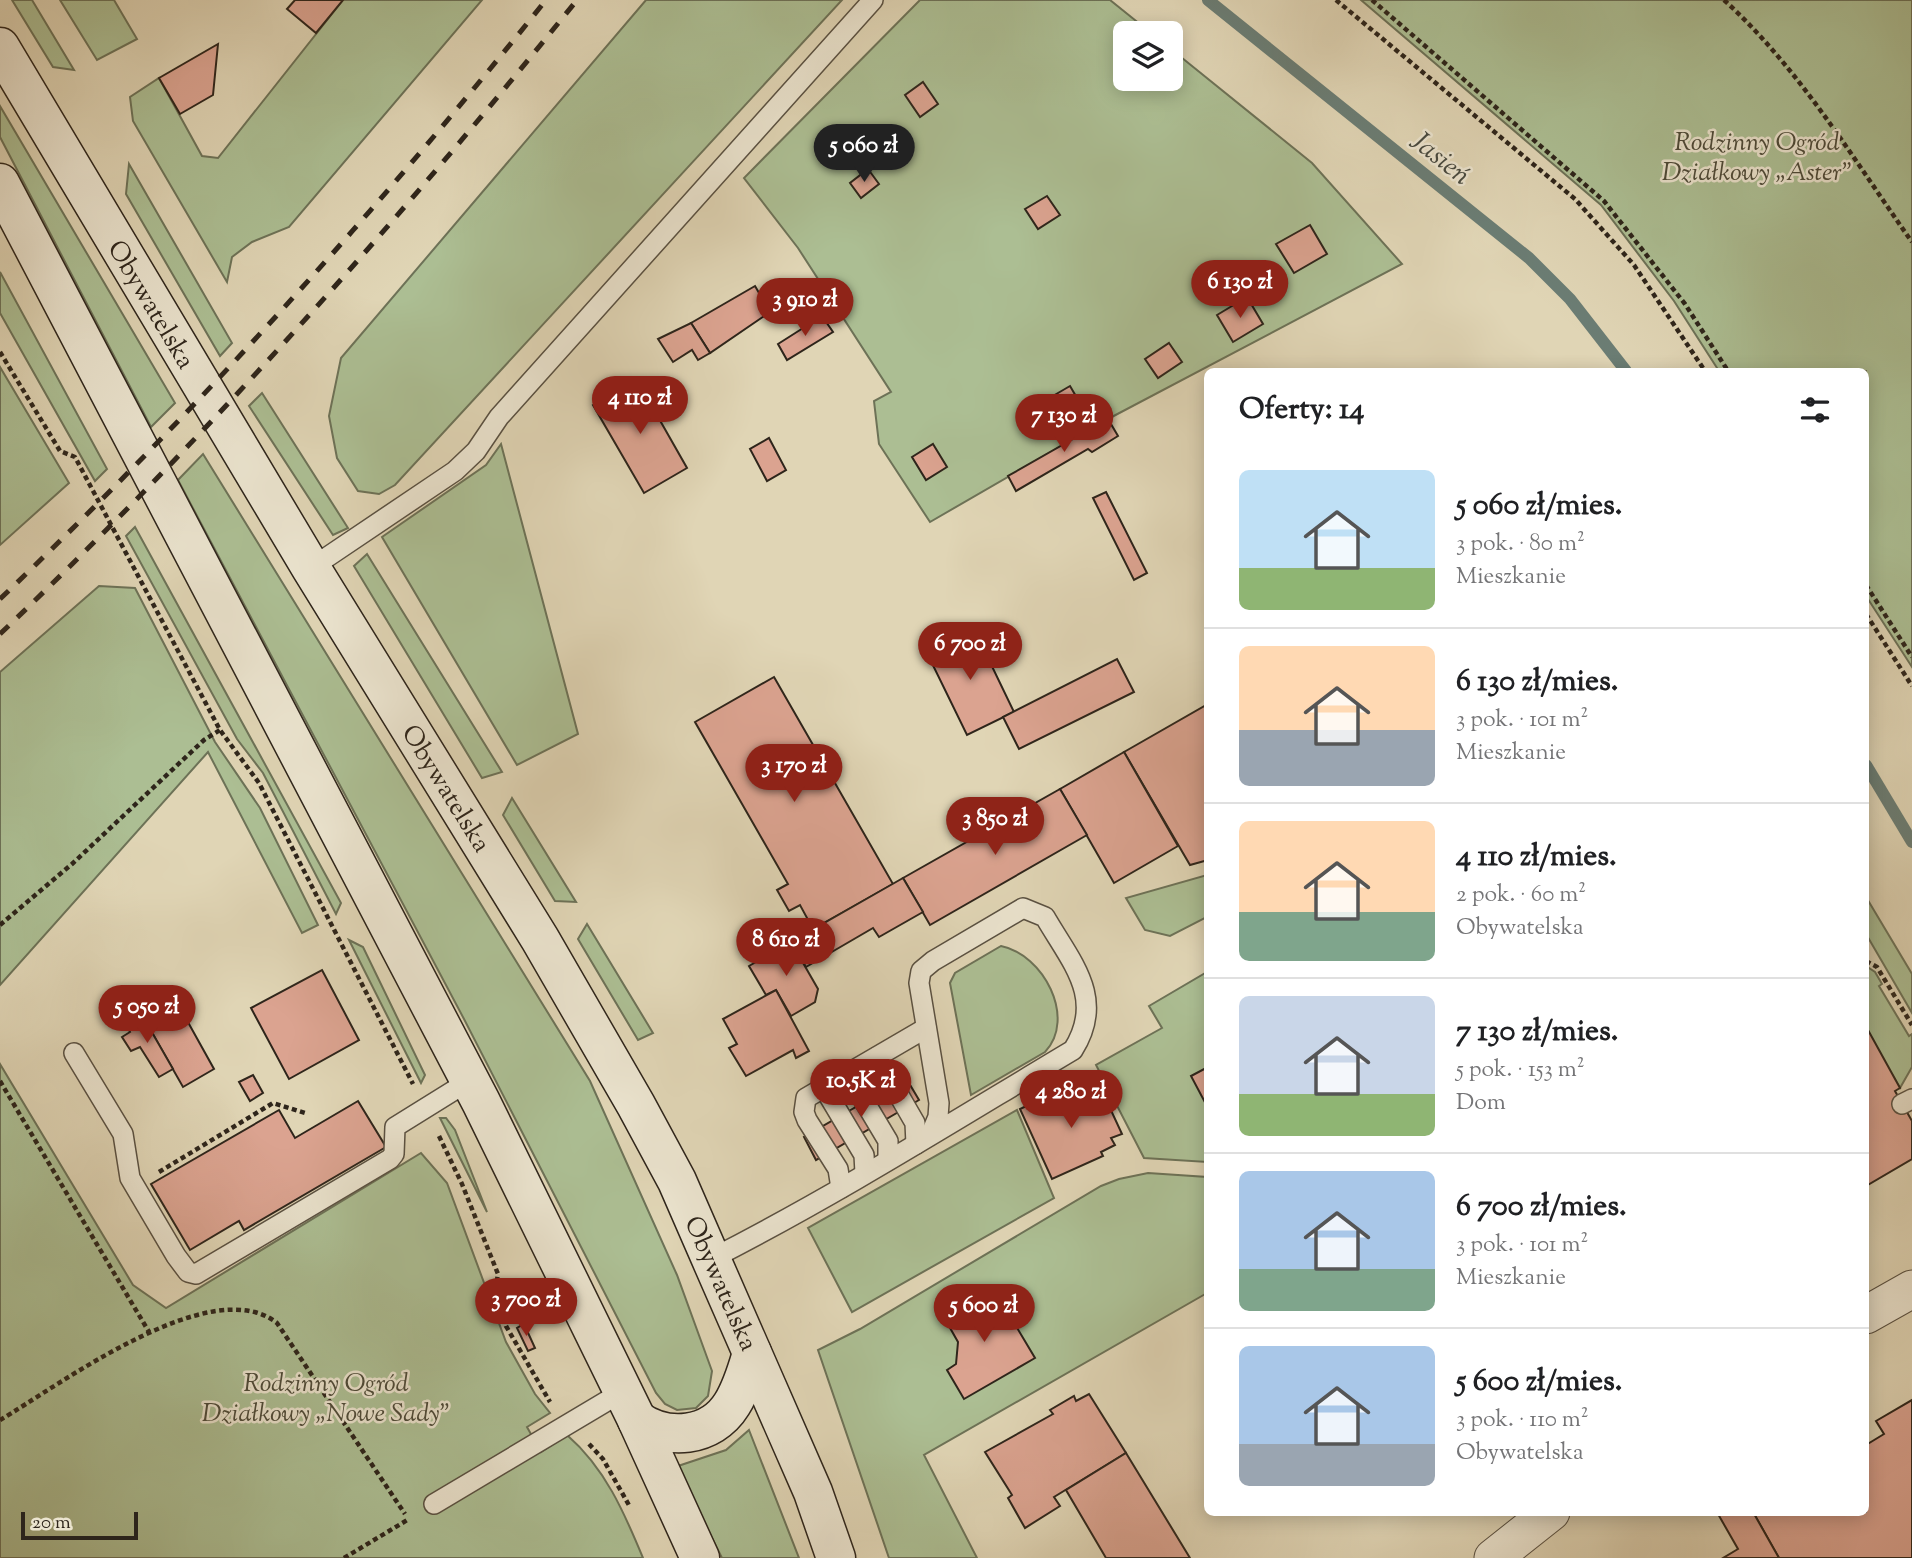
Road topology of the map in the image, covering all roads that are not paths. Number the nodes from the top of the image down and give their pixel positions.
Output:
1 (873, 0) edge
2 (0, 47) edge
3 (0, 183) edge
4 (311, 568) junction
5 (926, 1028) junction
6 (74, 1053) dead end
7 (877, 1057) junction
8 (848, 1074) junction
9 (469, 1081) junction
10 (824, 1088) junction
11 (923, 1140) junction
12 (888, 1160) junction
13 (865, 1173) junction
14 (841, 1188) junction
15 (711, 1259) junction
16 (1912, 1289) edge
17 (1869, 1313) edge
18 (752, 1353) junction
19 (629, 1406) junction
20 (434, 1504) road end
21 (1546, 1516) edge
22 (700, 1558) edge
23 (836, 1558) edge
24 (1493, 1558) edge

1 - 4 lane
2 - 4 main road, Obywatelska
3 - 9 main road
4 - 15 main road, Obywatelska
5 - 7 lane
5 - 11 lane
5 - 11 lane
6 - 9 lane
7 - 8 lane
7 - 11 lane
8 - 10 lane
8 - 12 lane
9 - 19 main road
10 - 13 lane
10 - 14 lane
11 - 12 lane
12 - 13 lane
13 - 14 lane
14 - 15 lane
15 - 18 main road, Obywatelska
16 - 17 street
18 - 19 main road
18 - 23 main road, Obywatelska
19 - 20 lane
19 - 22 main road
21 - 24 street

